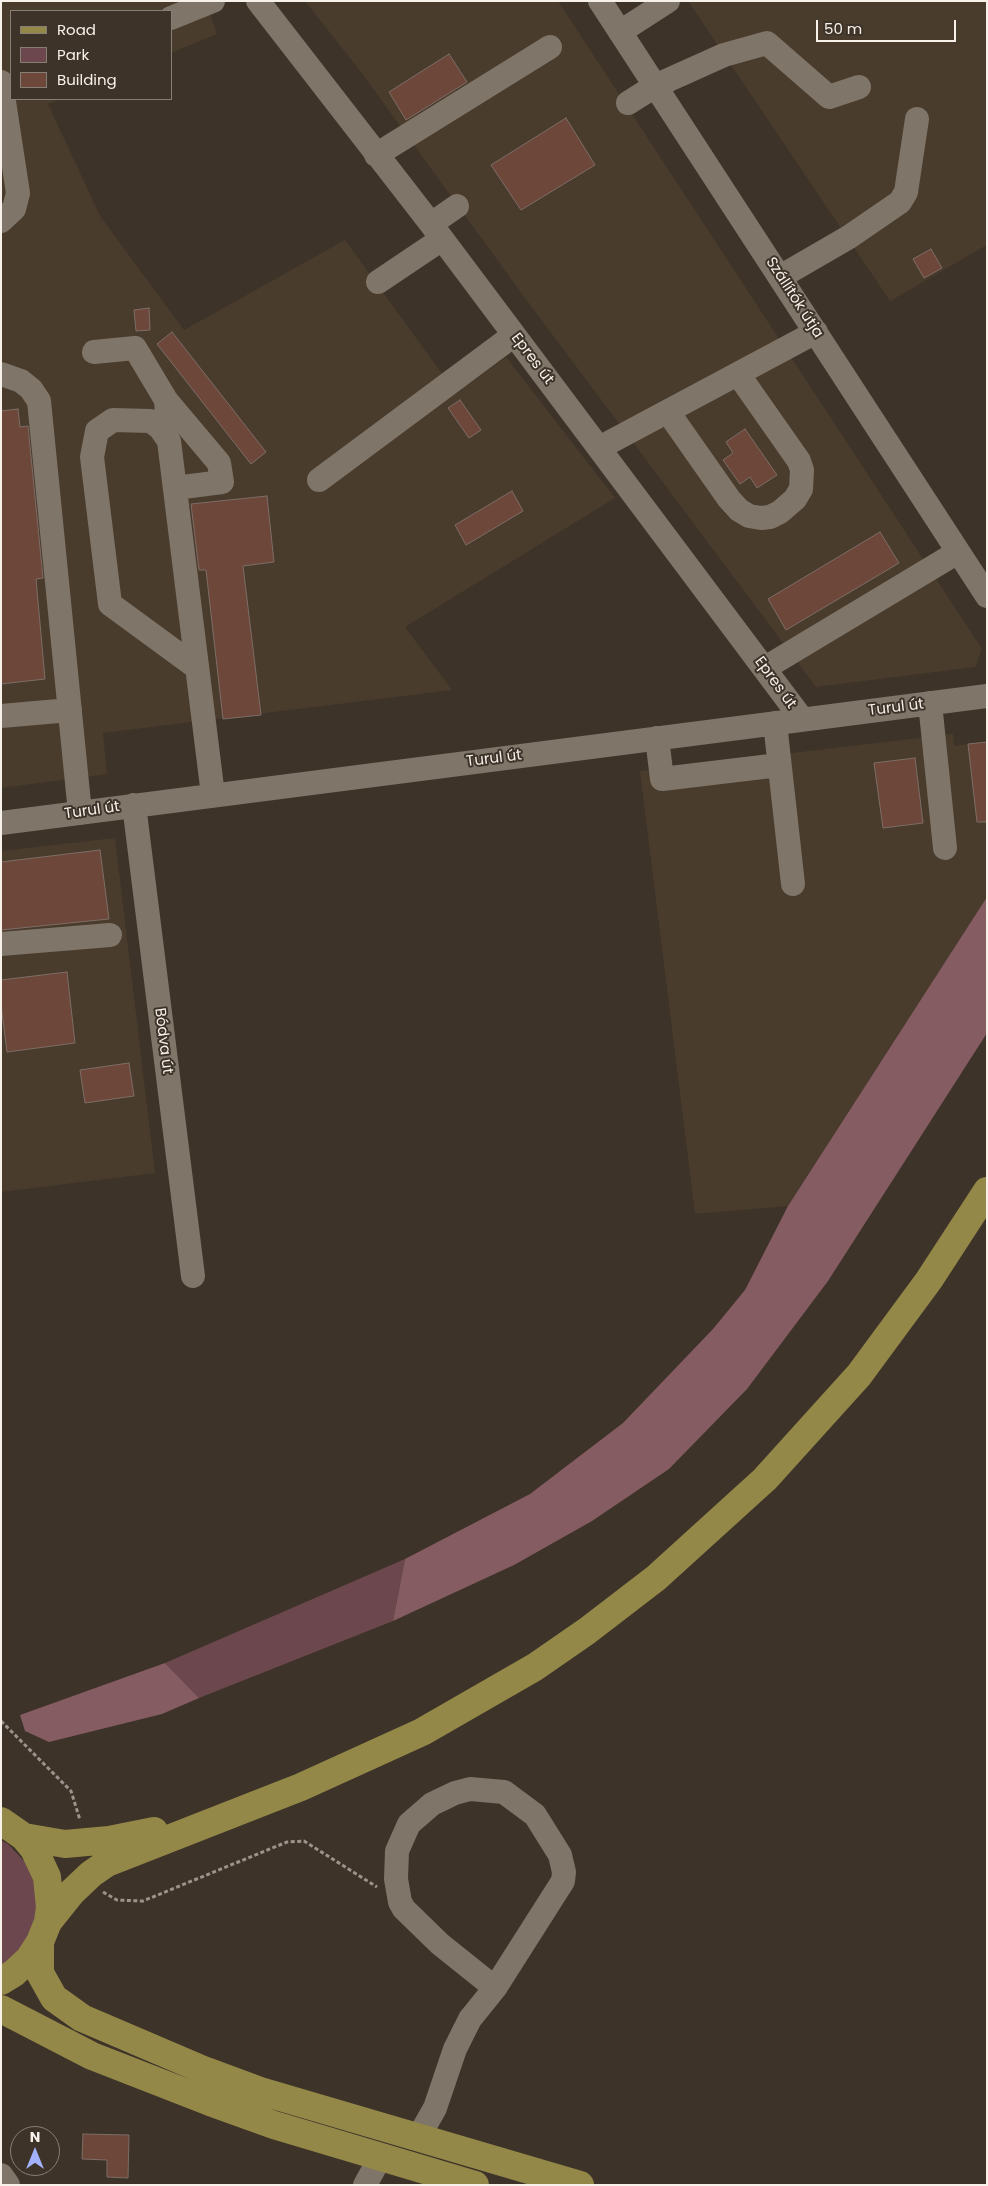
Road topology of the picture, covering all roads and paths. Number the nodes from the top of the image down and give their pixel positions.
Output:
1 (213, 1) edge
2 (258, 1) edge
3 (600, 1) edge
4 (668, 1) edge
5 (172, 18) edge
6 (620, 32) junction
7 (550, 47) dead end
8 (1, 82) edge
9 (655, 86) junction
10 (859, 87) dead end
11 (628, 103) dead end
12 (917, 119) dead end
13 (376, 155) junction
14 (457, 206) dead end
15 (1, 221) edge
16 (436, 232) junction
17 (780, 277) junction
18 (378, 282) dead end
19 (816, 332) junction
20 (514, 335) junction
21 (94, 352) dead end
22 (1, 374) edge
23 (738, 374) junction
24 (166, 400) junction
25 (668, 412) junction
26 (169, 440) junction
27 (599, 448) junction
28 (319, 480) dead end
29 (175, 488) junction
30 (958, 552) junction
31 (987, 596) edge
32 (196, 667) junction
33 (765, 668) junction
34 (987, 696) edge
35 (930, 703) junction
36 (70, 710) junction
37 (1, 716) edge
38 (802, 720) junction
39 (775, 723) junction
40 (657, 738) junction
41 (780, 765) junction
42 (213, 795) junction
43 (134, 805) junction
44 (80, 813) junction
45 (1, 823) edge
46 (944, 848) dead end
47 (793, 884) dead end
48 (110, 935) dead end
49 (1, 944) edge
50 (987, 1191) edge
51 (192, 1276) dead end
52 (1, 1722) edge
53 (212, 1820) junction
54 (1, 1821) edge
55 (24, 1838) junction
56 (84, 1842) junction
57 (91, 1874) junction
58 (400, 1902) junction
59 (44, 1932) junction
60 (1, 1981) edge
61 (495, 1988) junction
62 (1, 2009) edge
63 (418, 2138) junction
64 (381, 2156) junction
65 (1, 2175) edge
66 (8, 2185) edge
67 (365, 2185) edge
68 (475, 2185) edge
69 (580, 2185) edge

1 - 5 street
2 - 13 street, Epres út
3 - 6 street, Szállítók útja
4 - 6 street
6 - 9 street, Szállítók útja
7 - 13 street
8 - 15 street
9 - 10 street
9 - 11 street
9 - 17 street, Szállítók útja
12 - 17 street
13 - 16 street, Epres út
14 - 16 street
16 - 18 street
16 - 20 street, Epres út
17 - 19 street, Szállítók útja
19 - 23 street
19 - 30 street, Szállítók útja
20 - 27 street, Epres út
20 - 28 street
21 - 24 street
22 - 36 street
23 - 25 street
23 - 25 street
24 - 26 street
24 - 29 street
25 - 27 street
26 - 29 street
26 - 32 street
27 - 33 street, Epres út
29 - 32 street
30 - 31 street, Szállítók útja
30 - 33 street
32 - 42 street
33 - 38 street, Epres út
34 - 35 street, Turul út
35 - 38 street, Turul út
35 - 46 street
36 - 37 street
36 - 44 street
38 - 39 street, Turul út
39 - 40 street, Turul út
39 - 41 street
40 - 41 street
40 - 42 street, Turul út
41 - 47 street
42 - 43 street, Turul út
43 - 44 street, Turul út
43 - 51 street, Bódva út
44 - 45 street, Turul út
48 - 49 street
50 - 53 main road
52 - 56 path
53 - 56 main road
53 - 57 main road
54 - 55 main road
55 - 56 main road
55 - 59 main road
57 - 58 path
57 - 59 main road
58 - 61 street
58 - 61 street
59 - 60 main road
59 - 63 main road
61 - 63 street
62 - 64 main road
63 - 69 main road
64 - 67 street
64 - 68 main road
65 - 66 street

